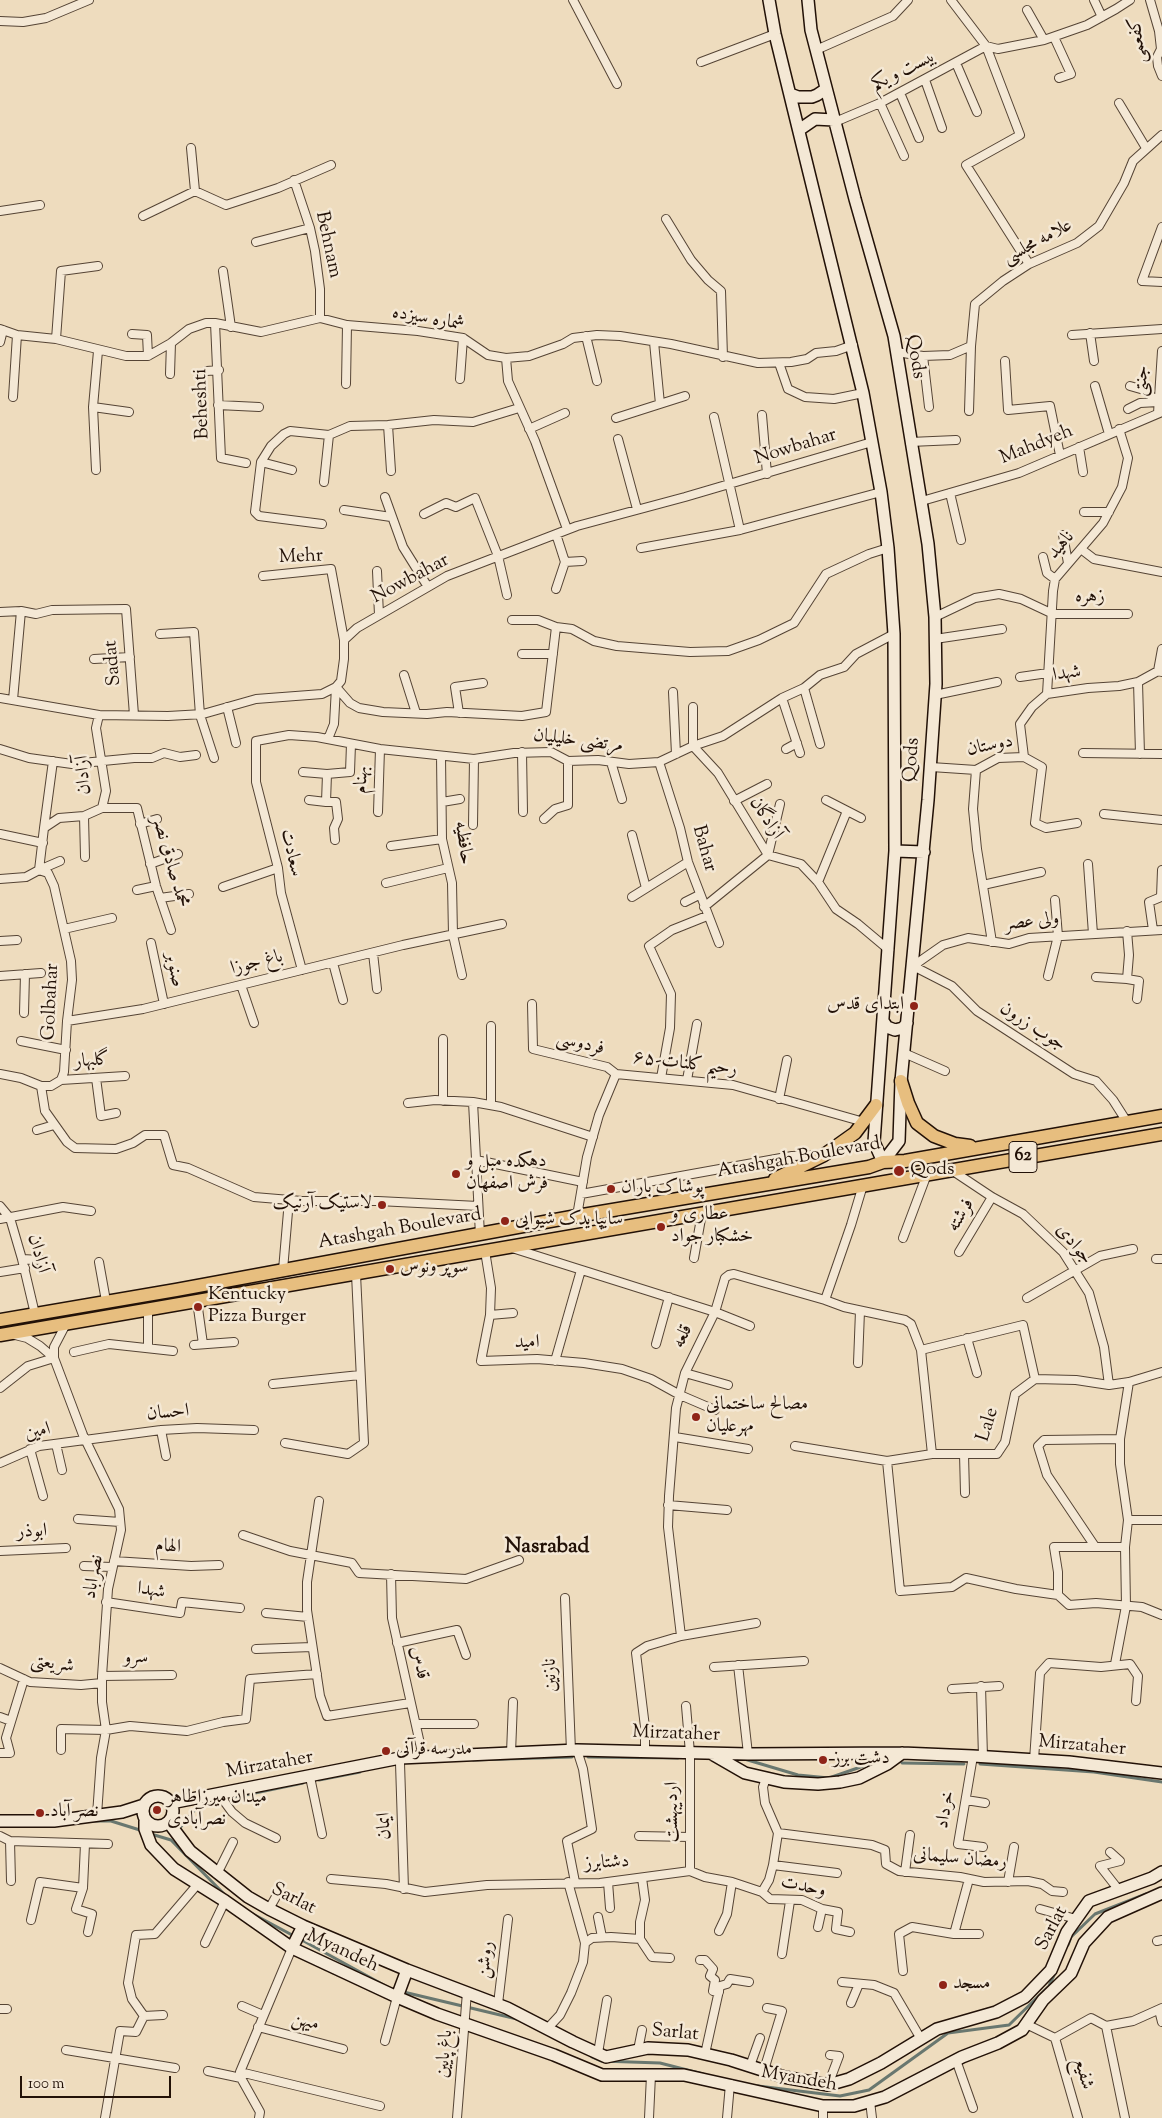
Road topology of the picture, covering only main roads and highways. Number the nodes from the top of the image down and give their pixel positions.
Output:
1 (769, 0) edge
2 (808, 0) edge
3 (826, 89) junction
4 (790, 94) junction
5 (835, 121) junction
6 (799, 130) junction
7 (895, 851) junction
8 (924, 852) junction
9 (882, 1021) junction
10 (907, 1023) junction
11 (901, 1081) junction
12 (876, 1105) junction
13 (1162, 1116) edge
14 (1162, 1134) edge
15 (979, 1148) junction
16 (883, 1162) junction
17 (884, 1180) junction
18 (763, 1185) junction
19 (334, 1261) junction
20 (337, 1277) junction
21 (0, 1320) edge
22 (5, 1334) edge
23 (711, 1753) junction
24 (902, 1753) junction
25 (1162, 1774) edge
26 (193, 1800) junction
27 (171, 1803) junction
28 (171, 1820) junction
29 (0, 1821) edge
30 (145, 1821) junction
31 (1162, 1872) edge
32 (1162, 1893) edge
33 (297, 1938) junction
34 (407, 1970) junction
35 (397, 1997) junction

1 - 4 main road, Qods
2 - 3 main road, Qods
3 - 4 main road
3 - 5 main road, Qods
4 - 6 main road, Qods
5 - 6 main road
5 - 8 main road, Qods
6 - 7 main road, Qods
7 - 8 main road
7 - 9 main road, Qods
8 - 10 main road, Qods
9 - 10 main road
9 - 12 main road, Qods
10 - 11 main road, Qods
11 - 15 main road
11 - 16 main road, Qods
12 - 16 main road, Qods
12 - 18 main road
13 - 15 main road, Atashgah Boulevard / 62
14 - 17 main road, Atashgah Boulevard / 62
15 - 16 main road, Atashgah Boulevard / 62
16 - 17 main road
16 - 18 main road, Atashgah Boulevard / 62
17 - 20 main road, Atashgah Boulevard / 62
18 - 19 main road, Atashgah Boulevard / 62
19 - 20 main road
19 - 21 main road, Atashgah Boulevard / 62
20 - 22 main road, Atashgah Boulevard / 62
23 - 24 main road, Mirzataher
23 - 24 main road
23 - 26 main road, Mirzataher
24 - 25 main road, Mirzataher
26 - 27 main road, Mirzataher
26 - 28 main road, Mirzataher
27 - 28 main road
27 - 30 main road, Mirzataher
28 - 30 main road, Mirzataher
28 - 33 main road, Sarlat
29 - 30 main road, Mirzataher
30 - 33 main road, Myandeh
31 - 34 main road, Sarlat
32 - 35 main road, Myandeh
33 - 34 main road, Sarlat
33 - 35 main road, Myandeh
34 - 35 main road

